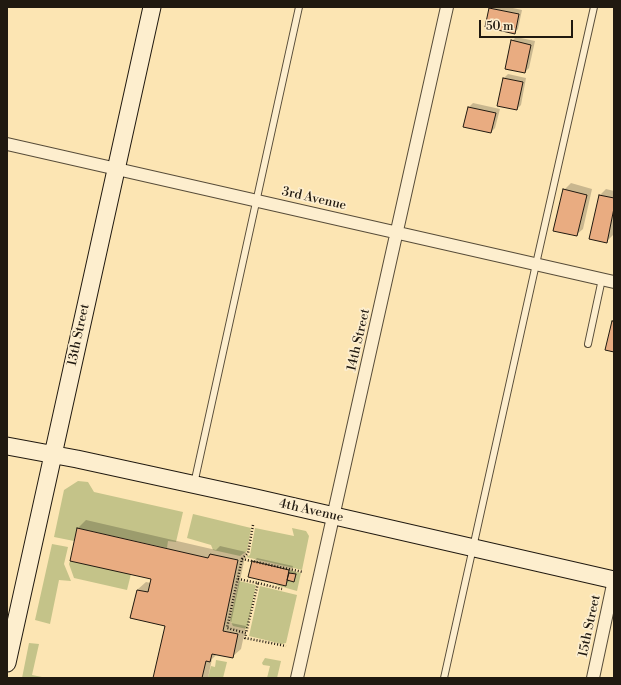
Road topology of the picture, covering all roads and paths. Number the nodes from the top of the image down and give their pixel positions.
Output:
1 (152, 7) edge
2 (299, 7) edge
3 (447, 7) edge
4 (594, 7) edge
5 (7, 144) edge
6 (116, 169) junction
7 (256, 200) junction
8 (397, 232) junction
9 (536, 264) junction
10 (602, 279) junction
11 (614, 282) edge
12 (588, 344) dead end
13 (7, 446) edge
14 (53, 455) junction
15 (194, 484) junction
16 (333, 517) junction
17 (253, 525) dead end
18 (473, 548) junction
19 (242, 558) junction
20 (303, 572) dead end
21 (238, 579) junction
22 (614, 580) edge
23 (258, 583) junction
24 (282, 589) dead end
25 (246, 633) junction
26 (286, 646) dead end
27 (7, 663) edge
28 (297, 678) edge
29 (444, 678) edge
30 (593, 678) edge

1 - 6 street, 13th Street
2 - 7 lane
3 - 8 street, 14th Street
4 - 9 lane
5 - 6 street, 3rd Avenue
6 - 7 street, 3rd Avenue
6 - 14 street, 13th Street
7 - 8 street, 3rd Avenue
7 - 15 lane
8 - 9 street, 3rd Avenue
8 - 16 street, 14th Street
9 - 10 street, 3rd Avenue
9 - 18 lane
10 - 11 street, 3rd Avenue
10 - 12 lane
13 - 14 street, 4th Avenue
14 - 15 street, 4th Avenue
14 - 27 street, 13th Street
15 - 16 street, 4th Avenue
16 - 18 street, 4th Avenue
16 - 28 street, 14th Street
17 - 19 path
18 - 22 street, 4th Avenue
18 - 29 lane
19 - 20 path
19 - 21 path
21 - 23 path
21 - 25 path
22 - 30 street, 15th Street
23 - 24 path
23 - 25 path
25 - 26 path

